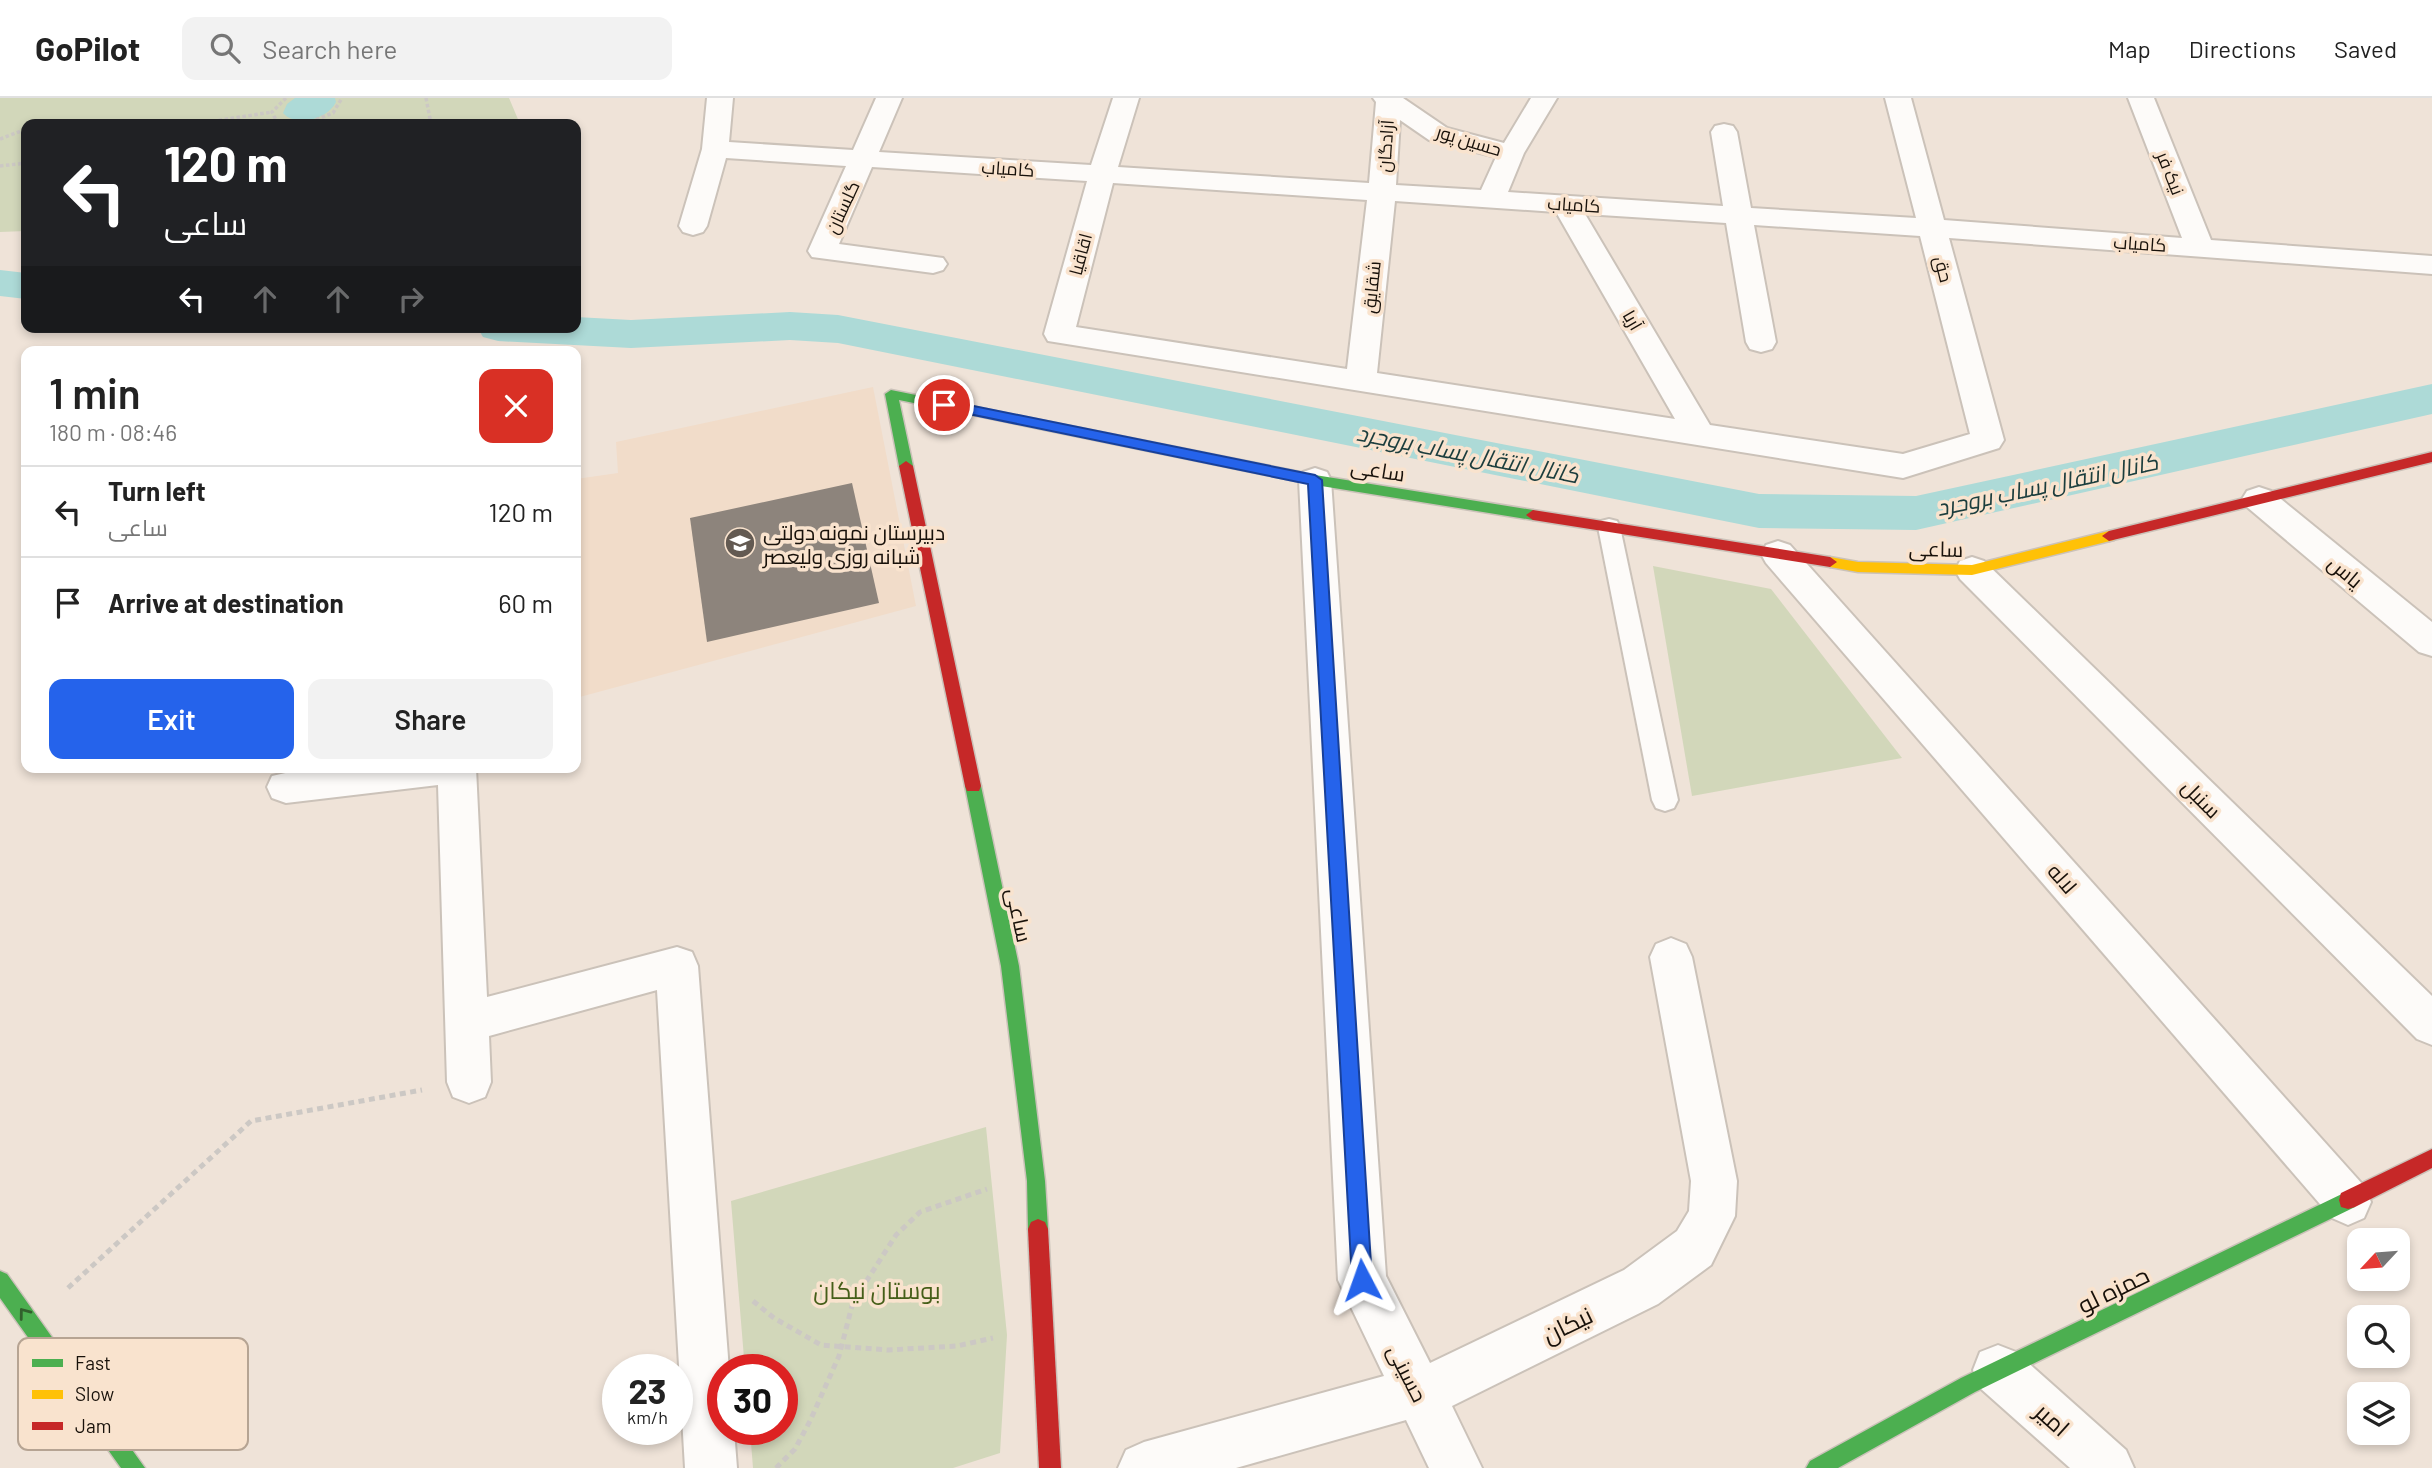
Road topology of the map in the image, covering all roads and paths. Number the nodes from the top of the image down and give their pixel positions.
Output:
1 (285, 98) edge
2 (342, 98) edge
3 (426, 98) edge
4 (720, 98) edge
5 (890, 98) edge
6 (1126, 98) edge
7 (1544, 98) edge
8 (1898, 98) edge
9 (2141, 98) edge
10 (1388, 99) edge
11 (272, 112) junction
12 (227, 119) edge
13 (276, 119) edge
14 (323, 119) edge
15 (430, 119) edge
16 (21, 131) edge
17 (1724, 132) dead end
18 (0, 139) edge
19 (715, 149) junction
20 (1511, 153) junction
21 (864, 159) junction
22 (21, 164) edge
23 (0, 166) edge
24 (1102, 174) junction
25 (1382, 192) junction
26 (1491, 199) junction
27 (1565, 204) junction
28 (1741, 215) junction
29 (693, 226) dead end
30 (1933, 228) junction
31 (2200, 248) junction
32 (933, 264) dead end
33 (2432, 265) edge
34 (1761, 342) dead end
35 (1361, 382) junction
36 (1702, 436) junction
37 (2432, 457) edge
38 (1315, 480) junction
39 (2259, 499) junction
40 (1609, 527) junction
41 (1778, 554) junction
42 (1972, 570) junction
43 (2432, 642) edge
44 (405, 773) edge
45 (457, 773) edge
46 (286, 787) dead end
47 (1665, 800) dead end
48 (1671, 957) dead end
49 (467, 1022) junction
50 (2432, 1026) edge
51 (469, 1082) joint
52 (2432, 1158) edge
53 (1036, 1181) junction
54 (2348, 1202) junction
55 (697, 1253) junction
56 (0, 1281) edge
57 (31, 1322) junction
58 (1043, 1325) junction
59 (42, 1338) edge
60 (841, 1346) junction
61 (1998, 1370) junction
62 (1418, 1392) junction
63 (121, 1450) edge
64 (1840, 1462) edge
65 (134, 1468) edge
66 (711, 1468) edge
67 (776, 1468) edge
68 (1050, 1468) edge
69 (1143, 1468) edge
70 (1457, 1468) edge
71 (2108, 1468) edge

1 - 11 path
2 - 14 path
3 - 15 path
4 - 19 street
5 - 21 street, گلستان
6 - 24 street, اقاقیا
7 - 20 street
8 - 30 street, حق
9 - 31 street, نیک فر
10 - 20 street, حسین پور
10 - 25 street, آزادگان
11 - 12 path
11 - 13 path
16 - 18 path
17 - 28 street
19 - 21 street, کامیاب
19 - 29 street
20 - 26 street, حسین پور
21 - 24 street, کامیاب
21 - 32 street, گلستان
22 - 23 path
24 - 25 street, کامیاب
24 - 35 street, اقاقیا
25 - 26 street, کامیاب
25 - 35 street, شقایق
26 - 27 street, کامیاب
27 - 28 street, کامیاب
27 - 36 street, آریا
28 - 30 street, کامیاب
28 - 34 street
30 - 31 street, کامیاب
30 - 36 street, حق
31 - 33 street, کامیاب
35 - 36 street
37 - 39 street, ساعی
38 - 40 street, ساعی
38 - 53 street, ساعی
38 - 62 street, حسینی
39 - 42 street, ساعی
39 - 43 street, یاس
40 - 41 street, ساعی
40 - 47 lane
41 - 42 street, ساعی
41 - 54 street, لاله
42 - 50 street, سنبل
44 - 46 street
45 - 49 street
48 - 62 street, نیکان
49 - 51 street
49 - 55 street
51 - 57 path
52 - 54 street, حمزه لو
53 - 58 street, ساعی
53 - 60 path
54 - 61 street, حمزه لو
55 - 60 path
55 - 66 street
57 -> 56 street
57 - 59 street
58 - 60 path
58 - 68 street, ساعی
60 - 67 path
61 - 64 street, حمزه لو
61 - 71 street, امیر
62 - 69 street, نیکان
62 - 70 street, حسینی
63 - 65 street

